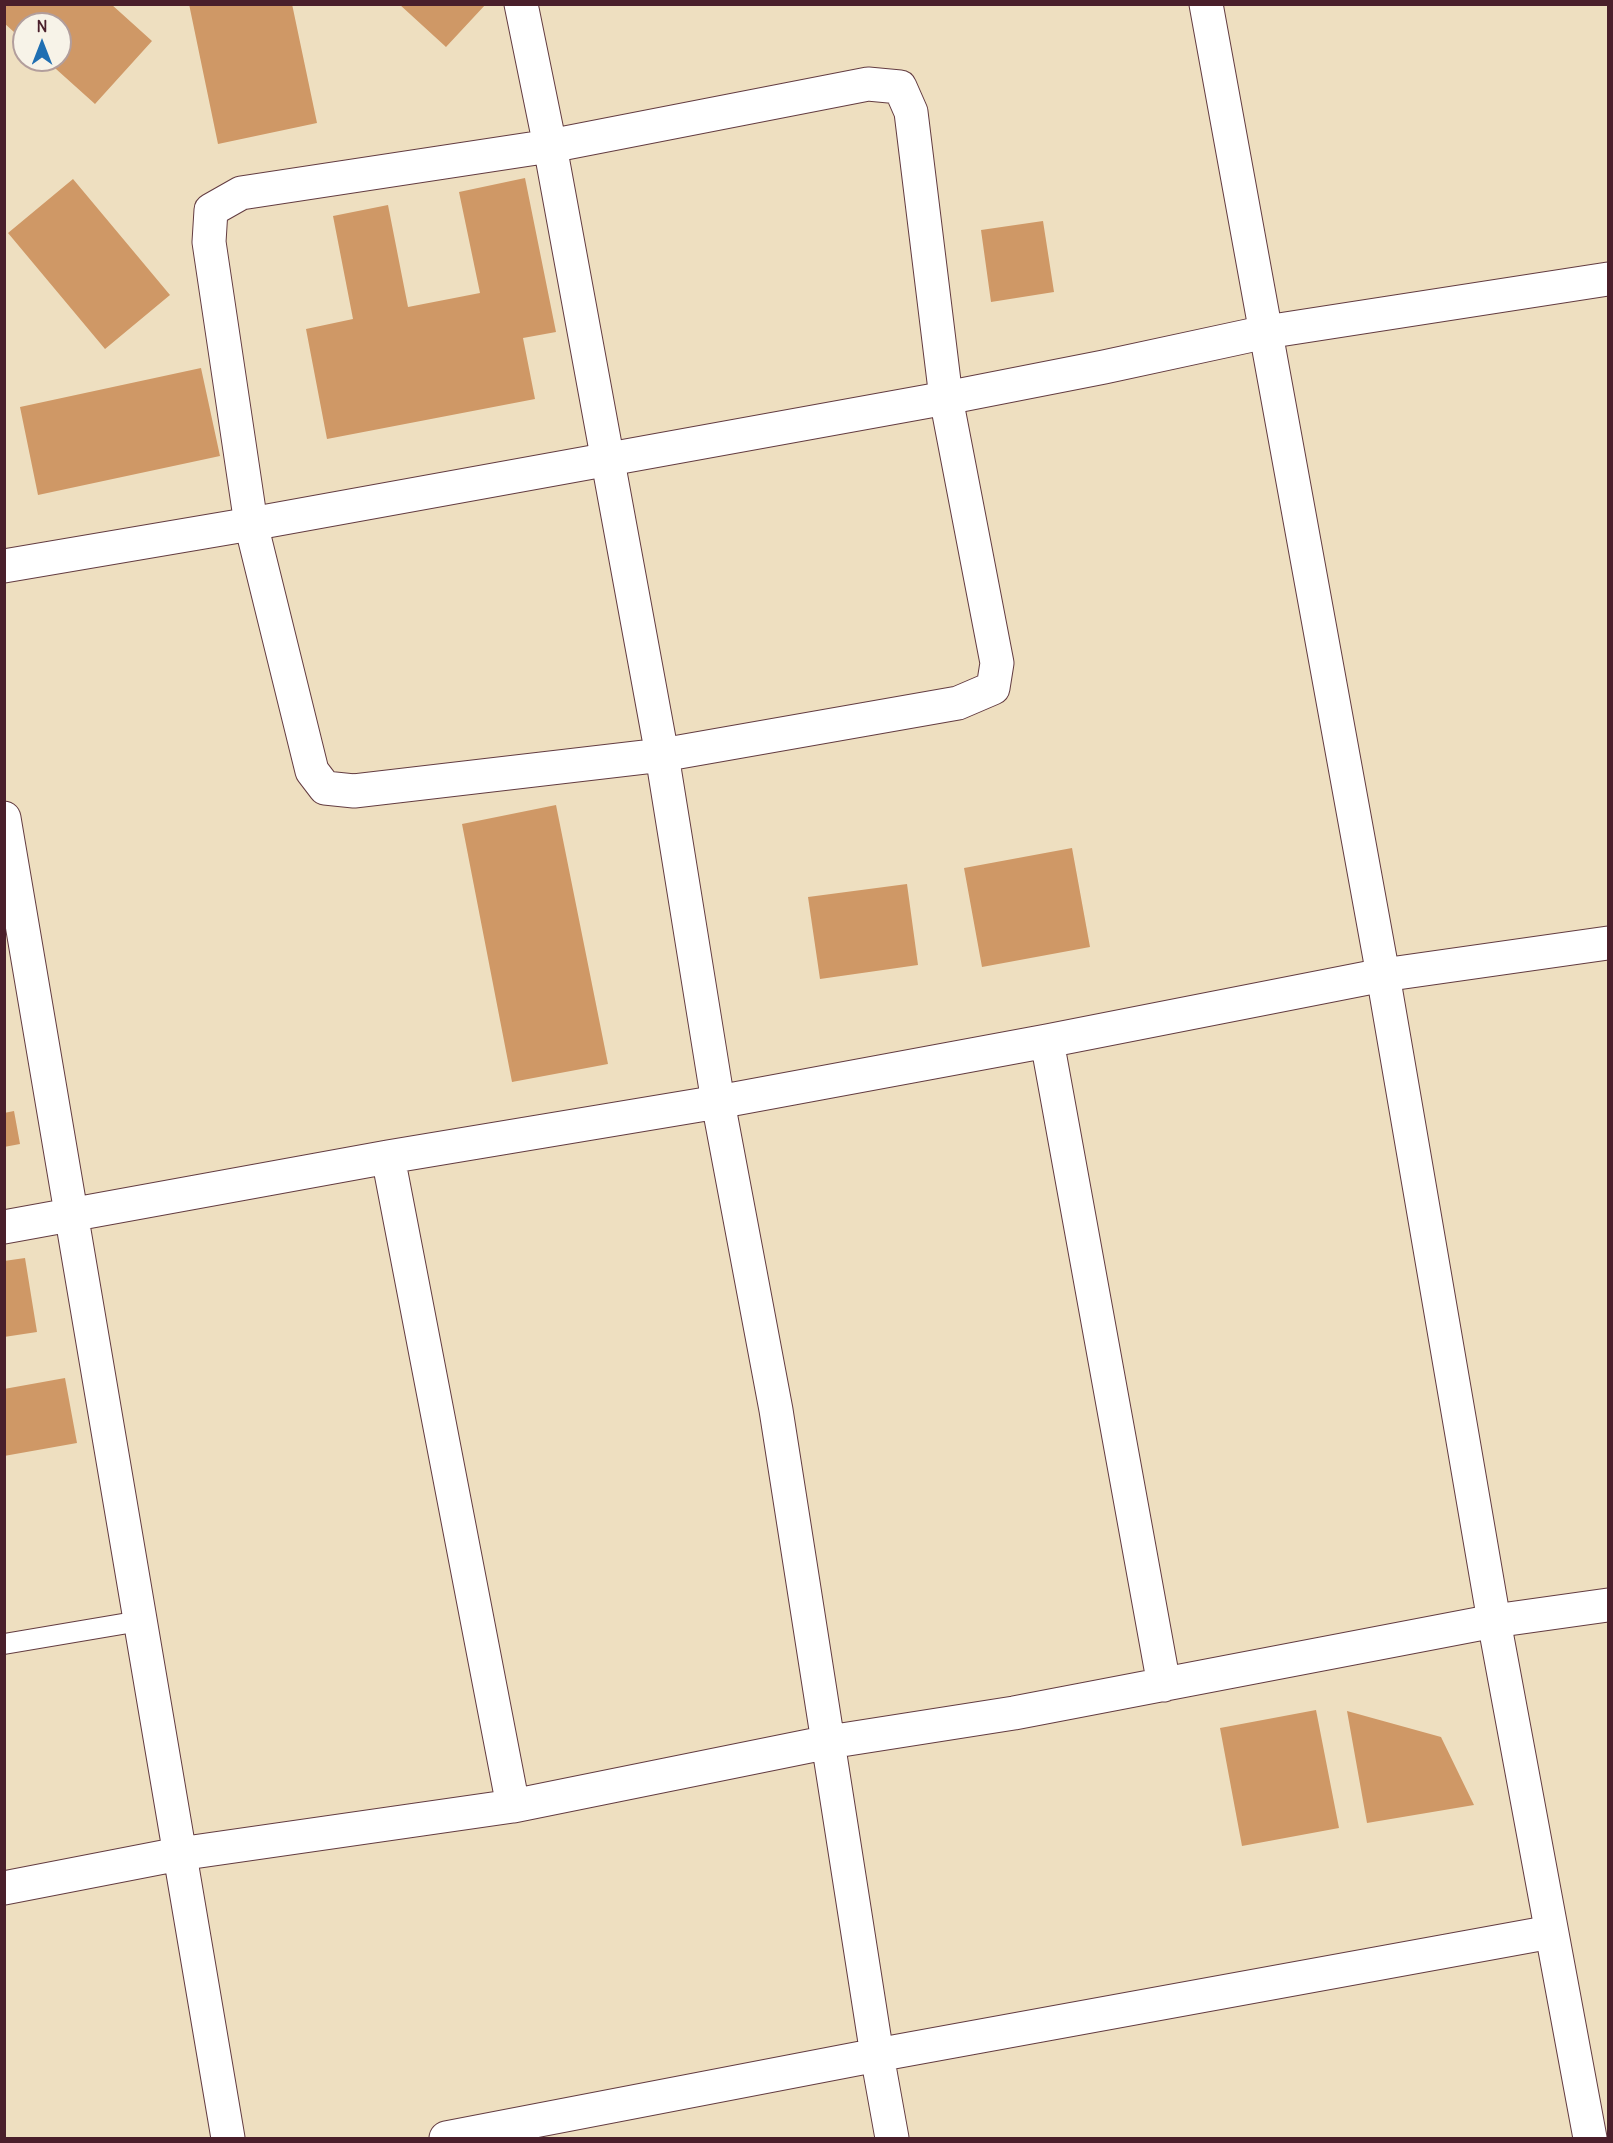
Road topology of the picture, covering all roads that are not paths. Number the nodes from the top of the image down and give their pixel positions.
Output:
1 (521, 4) edge
2 (1206, 4) edge
3 (550, 146) junction
4 (1608, 279) edge
5 (1266, 332) junction
6 (946, 398) junction
7 (608, 459) junction
8 (251, 524) junction
9 (4, 566) edge
10 (662, 755) junction
11 (4, 818) edge
12 (1608, 943) edge
13 (1383, 975) junction
14 (1047, 1041) junction
15 (718, 1102) junction
16 (388, 1157) junction
17 (71, 1213) junction
18 (4, 1227) edge
19 (1608, 1605) edge
20 (140, 1621) junction
21 (1494, 1621) junction
22 (4, 1644) edge
23 (1164, 1685) junction
24 (829, 1742) junction
25 (513, 1806) junction
26 (179, 1854) junction
27 (4, 1888) edge
28 (1551, 1932) junction
29 (878, 2055) junction
30 (228, 2139) edge
31 (446, 2139) edge
32 (892, 2139) edge
33 (1590, 2139) edge

1 - 3 street
2 - 5 street
3 - 6 street
3 - 7 street
3 - 8 street
4 - 5 street
5 - 6 street
5 - 13 street
6 - 7 street
6 - 10 street
7 - 8 street
7 - 10 street
8 - 9 street
8 - 10 street
10 - 15 street
11 - 17 street
12 - 13 street
13 - 14 street
13 - 21 street
14 - 15 street
14 - 23 street
15 - 16 street
15 - 24 street
16 - 17 street
16 - 25 street
17 - 18 street
17 - 20 street
19 - 21 street
20 - 22 lane
20 - 26 street
21 - 23 street
21 - 28 street
23 - 24 street
24 - 25 street
24 - 29 street
25 - 26 street
26 - 27 street
26 - 30 street
28 - 29 street
28 - 33 street
29 - 31 street
29 - 32 street

